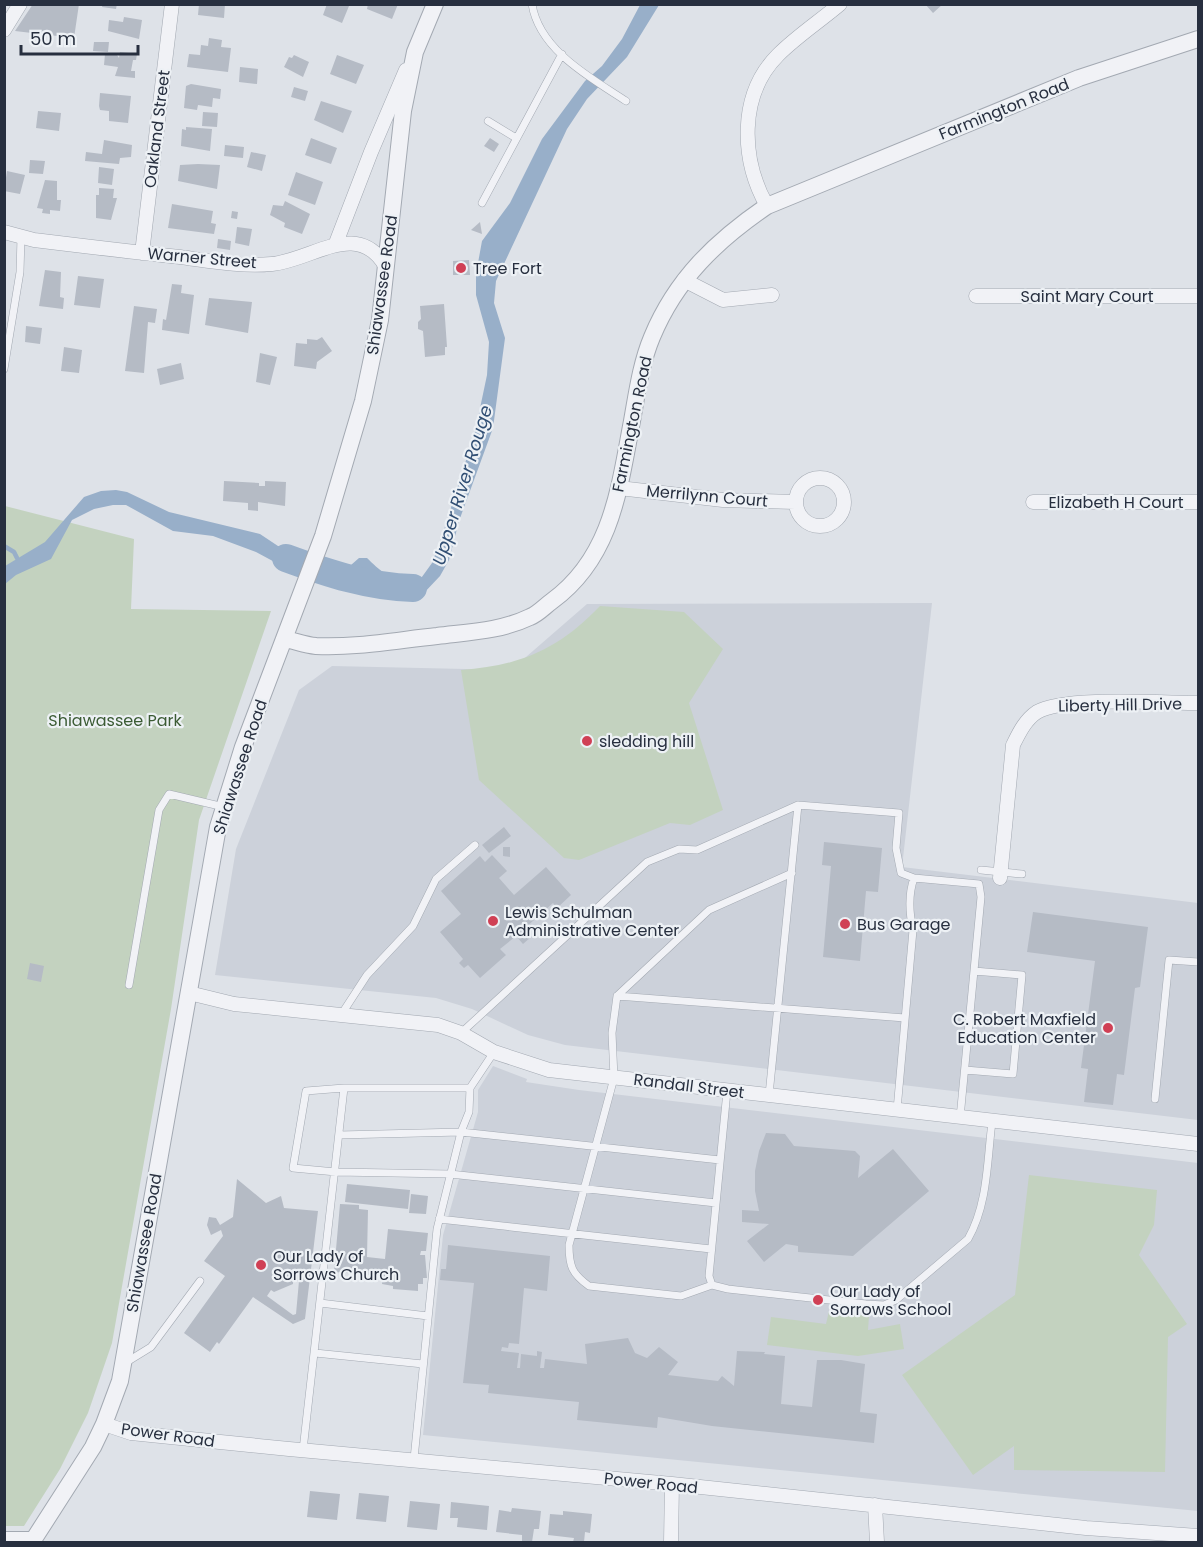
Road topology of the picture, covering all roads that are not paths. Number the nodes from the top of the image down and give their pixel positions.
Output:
1 (20, 4) edge
2 (172, 4) edge
3 (435, 4) edge
4 (532, 4) edge
5 (840, 4) edge
6 (4, 30) edge
7 (1198, 39) edge
8 (415, 52) junction
9 (562, 54) junction
10 (626, 101) dead end
11 (488, 121) dead end
12 (516, 138) junction
13 (482, 203) dead end
14 (766, 207) junction
15 (4, 232) edge
16 (21, 237) junction
17 (336, 243) junction
18 (142, 253) junction
19 (386, 267) junction
20 (684, 280) junction
21 (772, 295) dead end
22 (976, 296) dead end
23 (1198, 296) edge
24 (4, 369) edge
25 (619, 488) junction
26 (795, 502) dead end
27 (1033, 502) dead end
28 (1198, 502) edge
29 (285, 639) junction
30 (1198, 703) edge
31 (798, 805) junction
32 (224, 807) junction
33 (475, 845) dead end
34 (981, 870) dead end
35 (792, 873) junction
36 (1022, 874) dead end
37 (1001, 875) junction
38 (914, 878) junction
39 (1198, 962) edge
40 (974, 971) junction
41 (129, 985) dead end
42 (189, 993) junction
43 (617, 996) junction
44 (778, 1008) junction
45 (341, 1015) junction
46 (905, 1018) junction
47 (461, 1033) junction
48 (495, 1052) junction
49 (965, 1070) junction
50 (614, 1078) junction
51 (344, 1088) junction
52 (470, 1088) junction
53 (727, 1091) junction
54 (768, 1096) junction
55 (1155, 1099) dead end
56 (897, 1111) junction
57 (960, 1118) junction
58 (992, 1122) junction
59 (461, 1132) junction
60 (339, 1135) junction
61 (596, 1144) junction
62 (1198, 1144) edge
63 (720, 1160) junction
64 (336, 1172) junction
65 (450, 1174) junction
66 (584, 1188) junction
67 (716, 1203) junction
68 (439, 1219) junction
69 (572, 1235) junction
70 (711, 1250) junction
71 (200, 1281) dead end
72 (712, 1285) junction
73 (320, 1303) junction
74 (428, 1316) junction
75 (315, 1353) junction
76 (123, 1364) junction
77 (423, 1364) junction
78 (104, 1424) junction
79 (303, 1450) junction
80 (414, 1459) junction
81 (672, 1485) junction
82 (875, 1505) junction
83 (1086, 1535) edge
84 (1198, 1536) edge
85 (4, 1539) edge
86 (33, 1541) edge
87 (671, 1542) edge
88 (877, 1542) edge

1 - 6 street
2 - 18 street, Oakland Street
3 - 8 street, Shiawassee Road
4 - 9 lane
5 - 14 street
7 - 14 street, Farmington Road
8 - 17 street, Shiawassee Road
8 - 19 street, Shiawassee Road
9 - 10 lane
9 - 12 lane
11 - 12 lane
12 - 13 lane
14 - 20 street, Farmington Road
15 - 16 street, Warner Street
16 - 18 street, Warner Street
16 - 24 lane
17 - 18 street, Warner Street
17 - 19 street, Warner Street
19 - 29 street, Shiawassee Road
20 - 21 street
20 - 25 street, Farmington Road
22 - 23 street, Saint Mary Court
25 - 26 street, Merrilynn Court
25 - 29 street, Farmington Road
27 - 28 street, Elizabeth H Court
29 - 32 street, Shiawassee Road
30 - 37 street, Liberty Hill Drive
31 - 35 lane
31 - 38 lane
31 - 47 lane
32 - 41 lane
32 - 42 street, Shiawassee Road
33 - 45 lane
34 - 37 lane
35 - 43 lane
35 - 44 lane
36 - 37 lane
38 - 40 lane
38 - 46 lane
39 - 55 lane
40 - 49 lane
40 - 49 lane
42 - 45 street, Randall Street
42 - 76 street, Shiawassee Road
43 - 44 lane
43 - 50 lane
44 - 46 lane
44 - 54 lane
45 - 47 street, Randall Street
46 - 56 lane
47 - 48 street, Randall Street
48 - 50 street, Randall Street
48 - 52 lane
49 - 57 lane
50 - 53 street, Randall Street
50 - 61 lane
51 - 52 lane
51 - 60 lane
51 - 64 lane
52 - 59 lane
53 - 54 street, Randall Street
53 - 63 lane
54 - 56 street, Randall Street
56 - 57 street, Randall Street
57 - 58 street, Randall Street
58 - 62 street, Randall Street
58 - 72 lane
59 - 60 lane
59 - 61 lane
59 - 65 lane
60 - 64 lane
61 - 63 lane
61 - 66 lane
63 - 67 lane
64 - 65 lane
64 - 73 lane
65 - 66 lane
65 - 68 lane
66 - 67 lane
66 - 69 lane
67 - 70 lane
68 - 69 lane
68 - 74 lane
69 - 70 lane
69 - 72 lane
70 - 72 lane
71 - 76 lane
73 - 74 lane
73 - 75 lane
74 - 77 lane
75 - 77 lane
75 - 79 lane
76 - 78 street, Shiawassee Road
77 - 80 lane
78 - 79 street, Power Road
78 - 86 street, Shiawassee Road
79 - 80 street, Power Road
80 - 81 street, Power Road
81 - 82 street, Power Road
81 - 87 street
82 - 83 street, Power Road
82 - 88 street
83 - 84 street, Power Road
85 - 86 street

